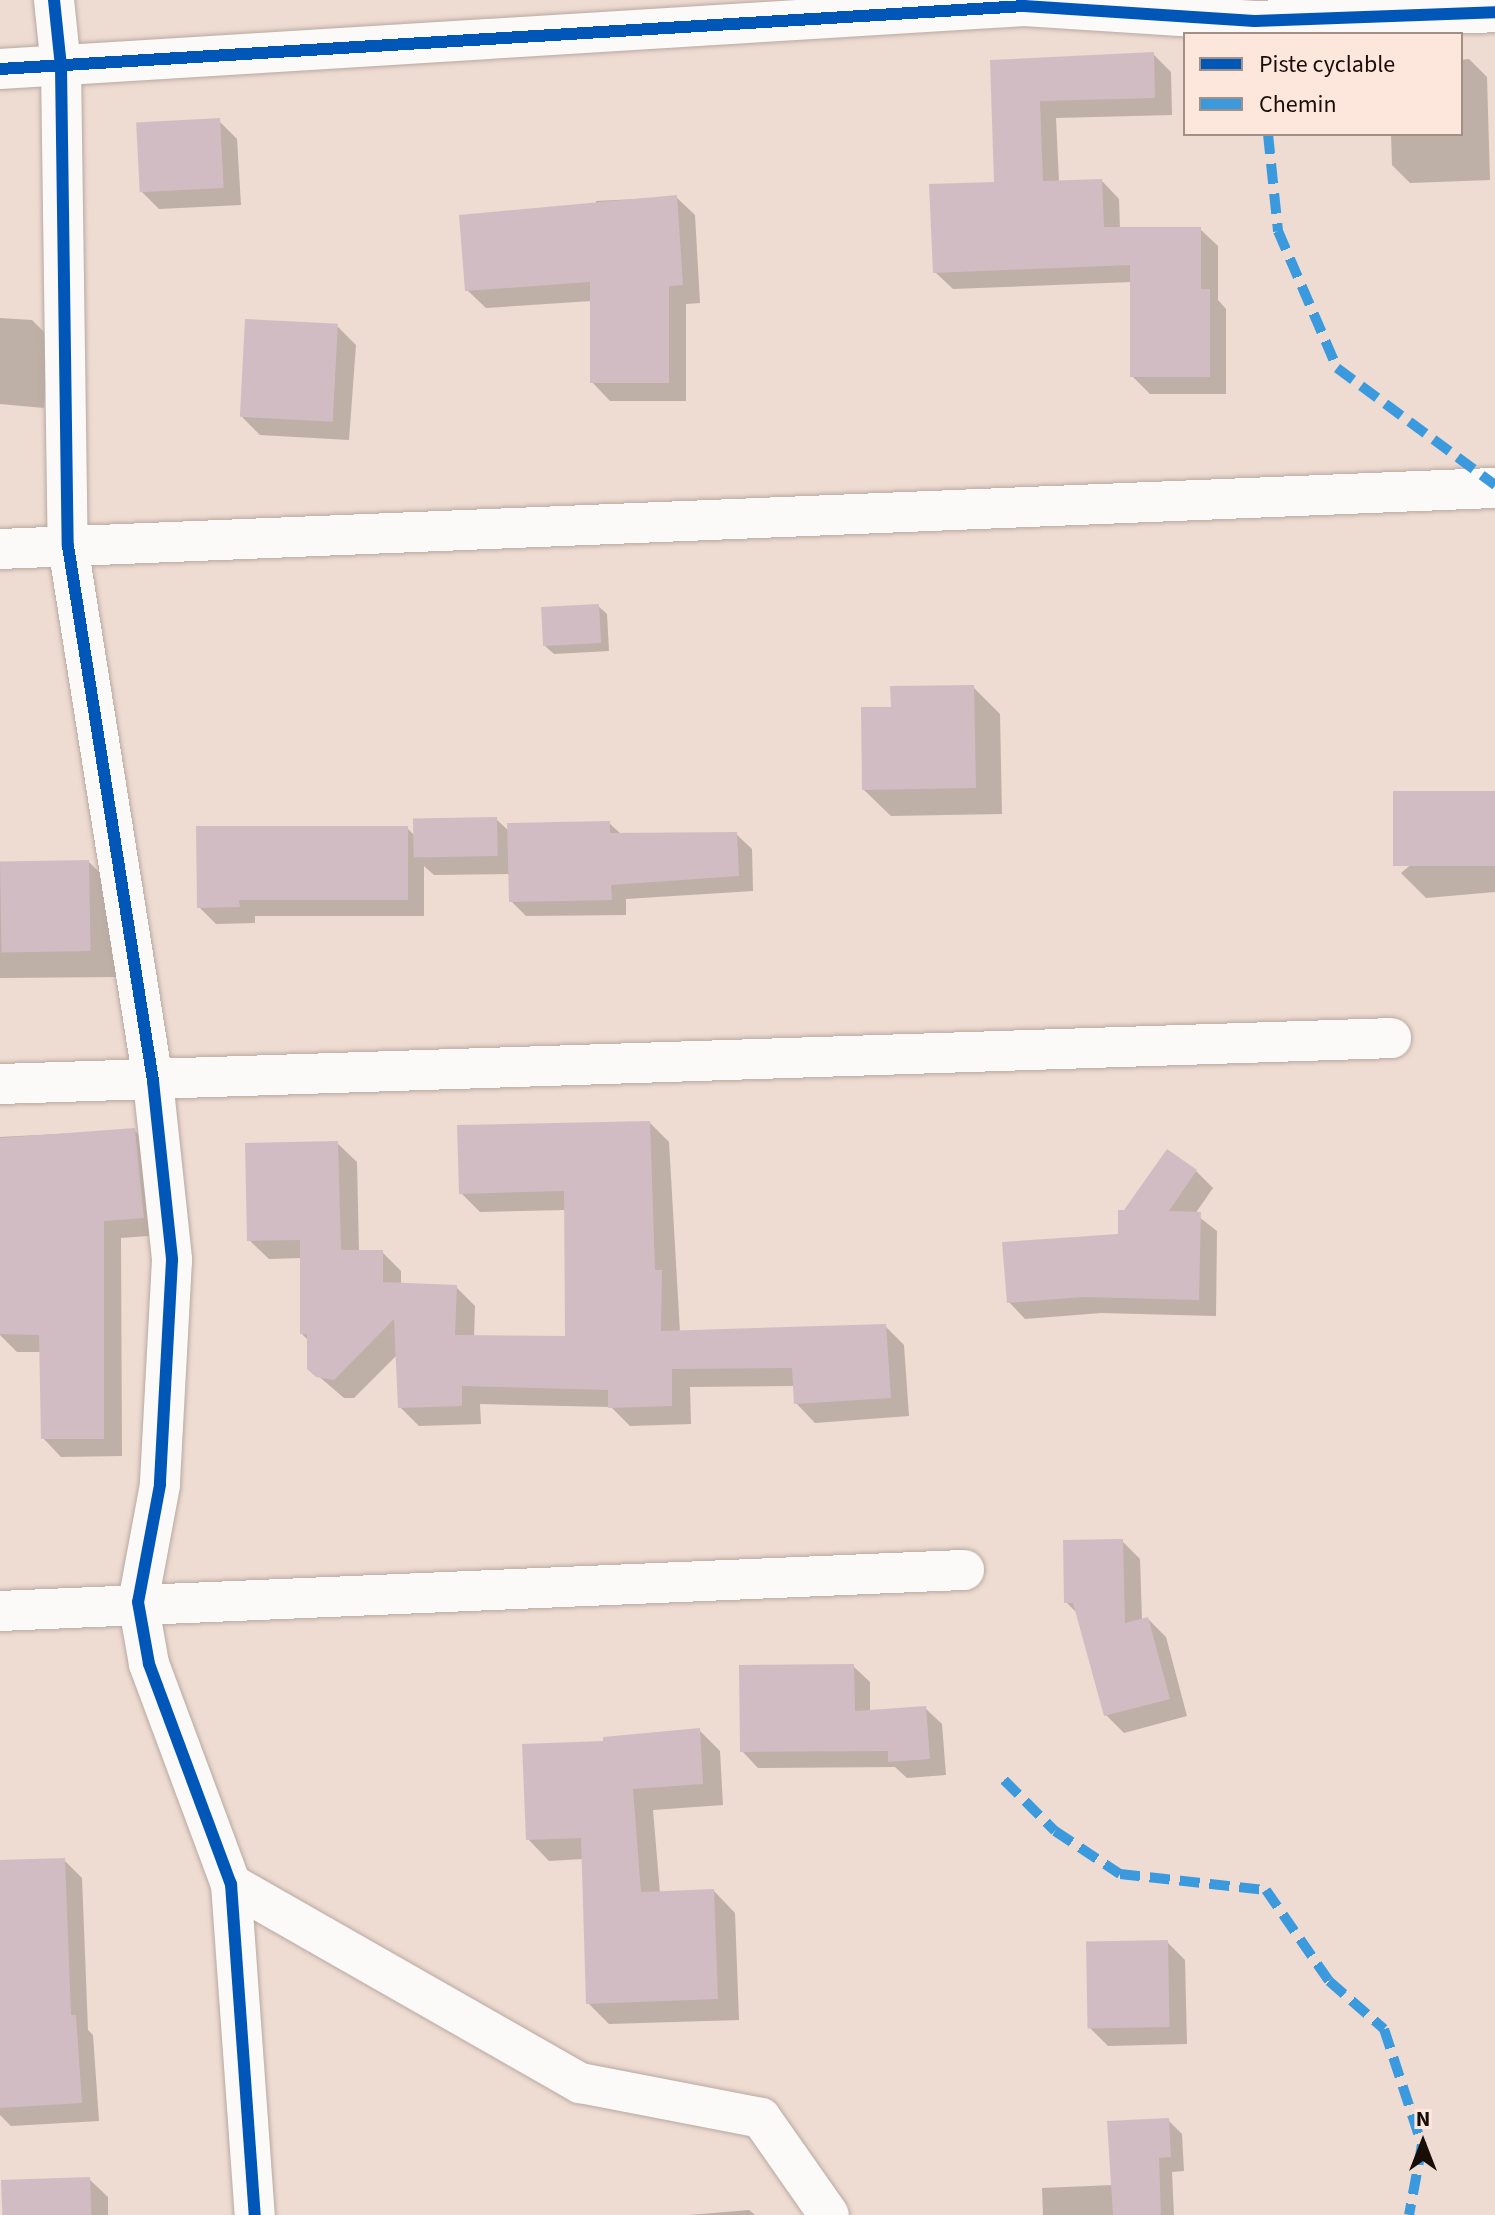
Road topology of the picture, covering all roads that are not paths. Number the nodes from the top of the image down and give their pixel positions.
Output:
1 (54, 0) edge
2 (1029, 3) edge
3 (1495, 12) edge
4 (61, 67) junction
5 (0, 69) edge
6 (1495, 488) edge
7 (68, 546) junction
8 (0, 549) edge
9 (1391, 1038) dead end
10 (153, 1081) junction
11 (0, 1084) edge
12 (964, 1570) dead end
13 (138, 1602) junction
14 (0, 1611) edge
15 (231, 1884) junction
16 (255, 2215) edge
17 (829, 2215) edge

1 - 4 street
2 - 3 street
2 - 4 street
4 - 5 street
4 - 7 street
6 - 7 street
7 - 8 street
7 - 10 street
9 - 10 street
10 - 11 street
10 - 13 street
12 - 13 street
13 - 14 street
13 - 15 street
15 - 16 street
15 - 17 street

